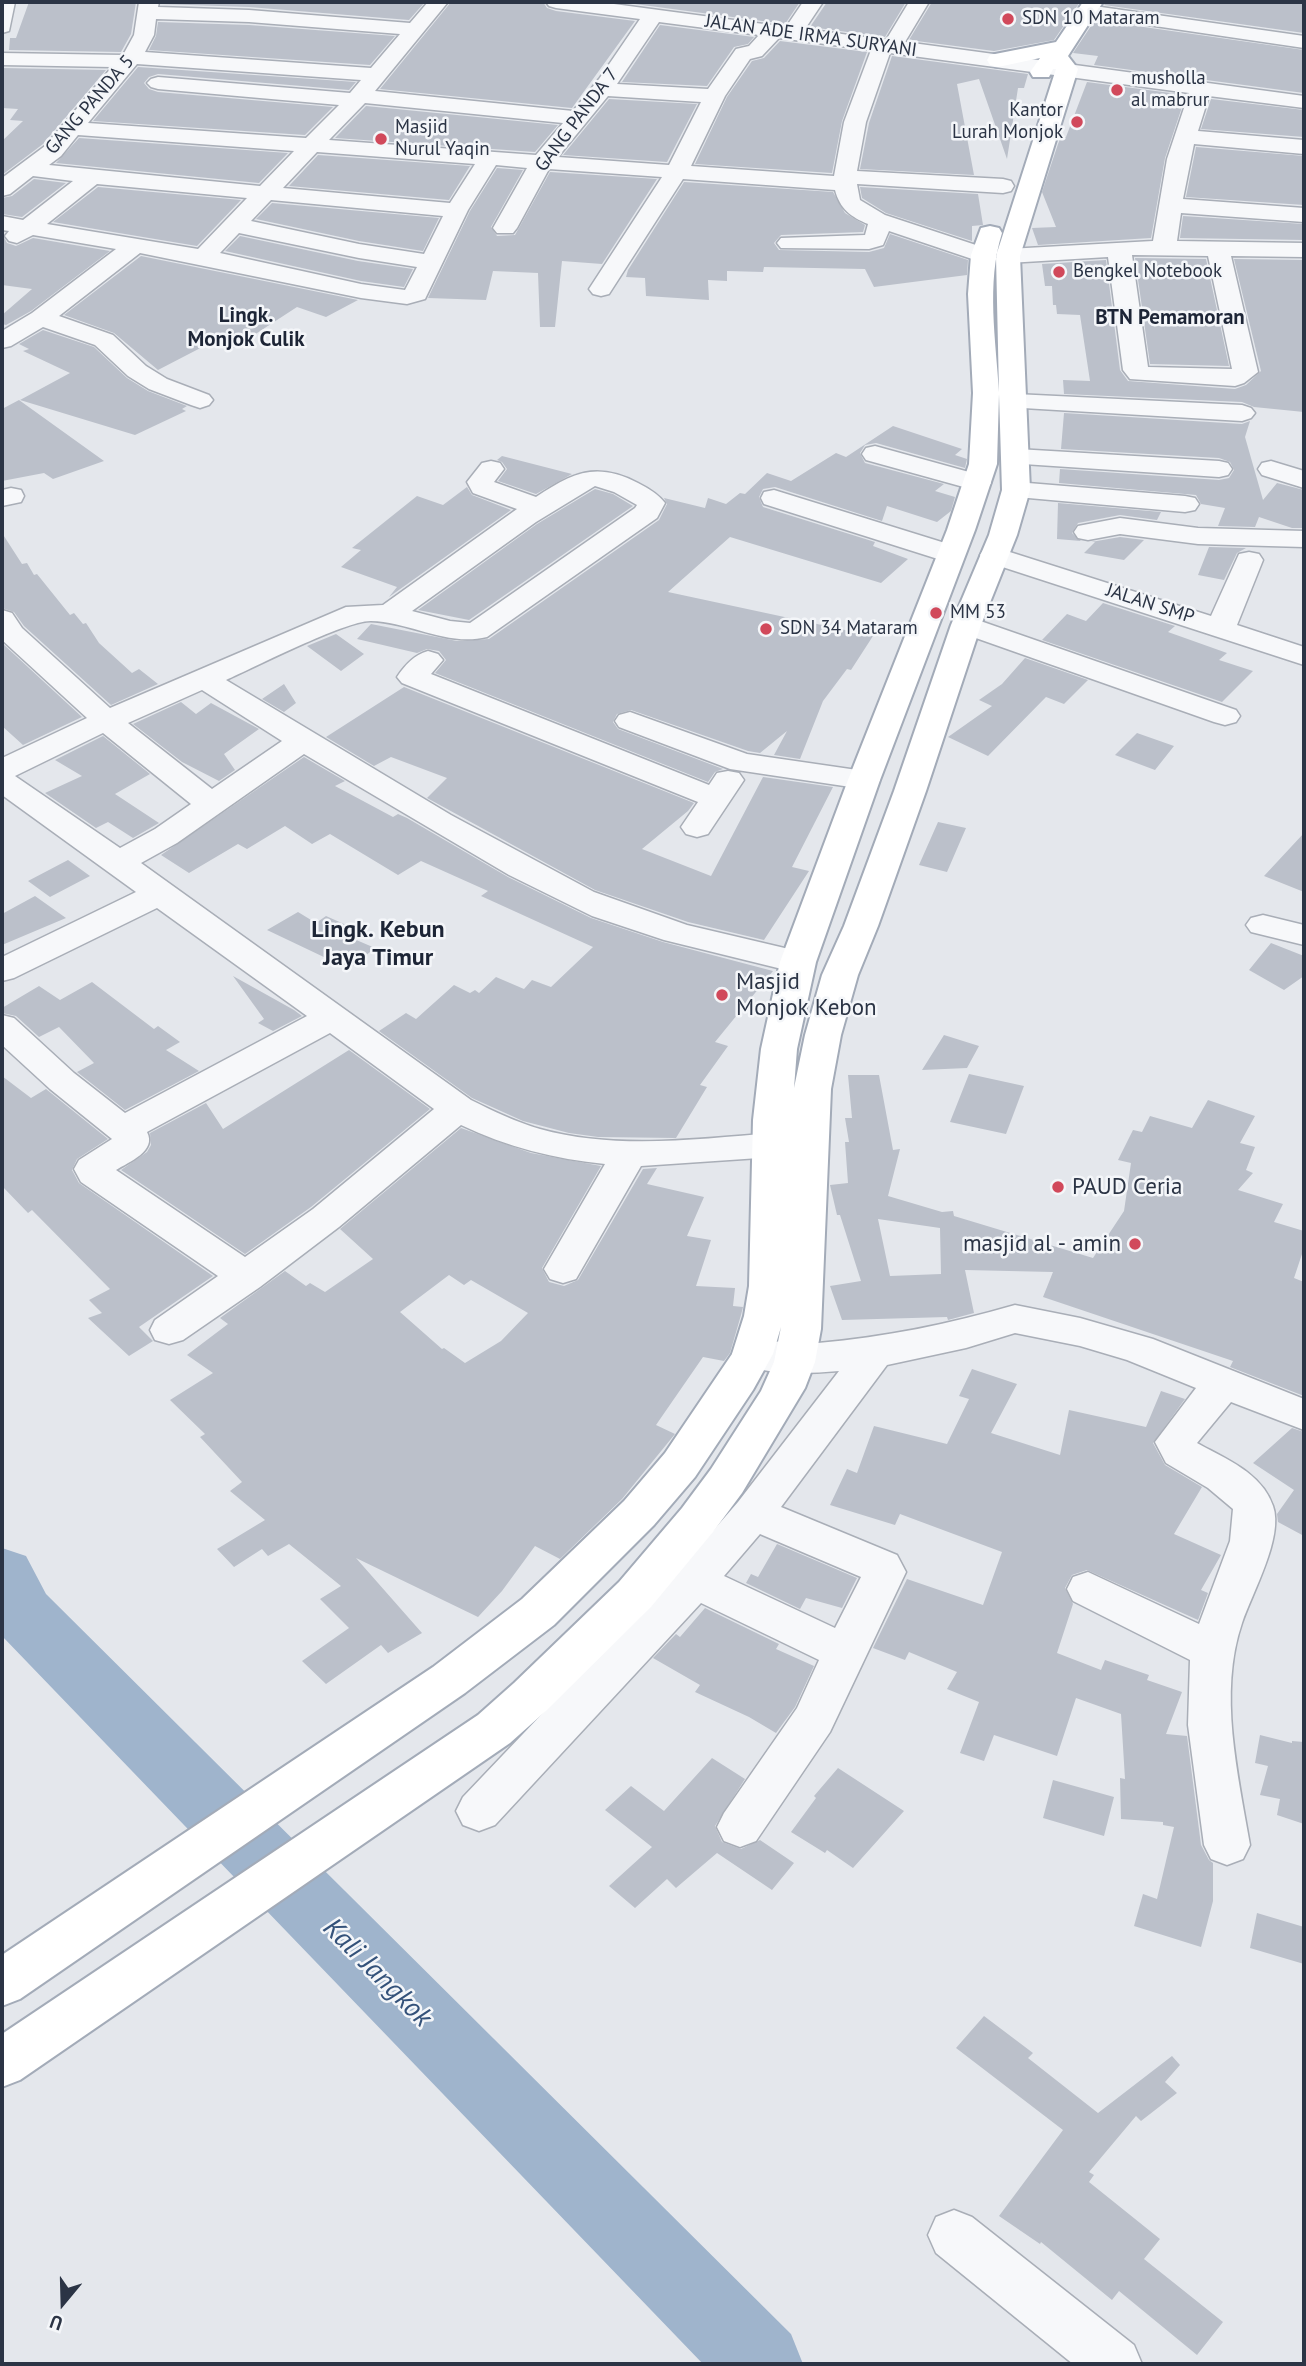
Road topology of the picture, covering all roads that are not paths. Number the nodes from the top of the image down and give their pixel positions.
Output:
1 (5, 2) edge
2 (556, 2) edge
3 (813, 2) edge
4 (919, 2) edge
5 (587, 4) edge
6 (1090, 6) edge
7 (149, 7) edge
8 (297, 9) edge
9 (356, 12) edge
10 (653, 15) junction
11 (425, 16) edge
12 (2, 27) edge
13 (783, 32) junction
14 (144, 35) junction
15 (171, 38) dead end
16 (334, 42) junction
17 (1304, 42) edge
18 (271, 43) dead end
19 (887, 47) junction
20 (397, 49) junction
21 (2, 59) edge
22 (130, 59) junction
23 (1057, 59) junction
24 (998, 60) joint
25 (257, 64) junction
26 (375, 75) junction
27 (114, 78) junction
28 (1201, 88) junction
29 (603, 89) junction
30 (235, 90) junction
31 (714, 96) junction
32 (357, 98) junction
33 (1304, 102) edge
34 (579, 118) junction
35 (73, 128) junction
36 (190, 137) junction
37 (1186, 137) junction
38 (315, 144) junction
39 (1304, 147) edge
40 (489, 159) junction
41 (541, 163) junction
42 (29, 169) junction
43 (676, 173) junction
44 (92, 177) junction
45 (846, 180) junction
46 (1003, 186) junction
47 (2, 189) edge
48 (268, 192) junction
49 (1170, 205) junction
50 (457, 210) junction
51 (1304, 215) edge
52 (881, 221) junction
53 (2, 223) edge
54 (235, 225) junction
55 (28, 228) junction
56 (505, 228) dead end
57 (789, 243) dead end
58 (136, 245) junction
59 (2, 247) edge
60 (1119, 248) junction
61 (1164, 248) junction
62 (1218, 249) junction
63 (1304, 249) edge
64 (996, 256) junction
65 (203, 257) junction
66 (431, 262) junction
67 (601, 289) dead end
68 (41, 318) junction
69 (2, 341) edge
70 (200, 400) dead end
71 (1242, 413) dead end
72 (1008, 429) junction
73 (875, 454) dead end
74 (1219, 468) dead end
75 (491, 469) dead end
76 (1271, 469) dead end
77 (1304, 480) edge
78 (978, 483) junction
79 (1016, 491) junction
80 (774, 498) dead end
81 (1185, 505) dead end
82 (539, 508) junction
83 (1088, 531) dead end
84 (1304, 539) edge
85 (951, 554) junction
86 (994, 555) junction
87 (1249, 560) dead end
88 (391, 613) junction
89 (2, 619) edge
90 (965, 625) junction
91 (1221, 628) junction
92 (1304, 656) edge
93 (428, 660) dead end
94 (204, 679) junction
95 (1225, 716) dead end
96 (107, 721) junction
97 (630, 721) dead end
98 (302, 741) junction
99 (741, 762) junction
100 (2, 770) edge
101 (864, 780) junction
102 (2, 781) edge
103 (715, 798) junction
104 (211, 804) junction
105 (697, 827) dead end
106 (842, 842) junction
107 (889, 846) junction
108 (119, 862) junction
109 (159, 894) junction
110 (1263, 925) dead end
111 (1304, 936) edge
112 (798, 962) junction
113 (2, 970) edge
114 (332, 1017) junction
115 (2, 1026) edge
116 (458, 1108) junction
117 (124, 1129) junction
118 (774, 1145) junction
119 (627, 1155) junction
120 (563, 1269) dead end
121 (247, 1277) junction
122 (169, 1330) dead end
123 (752, 1353) junction
124 (874, 1353) junction
125 (797, 1360) junction
126 (1224, 1382) junction
127 (1304, 1415) edge
128 (753, 1513) junction
129 (695, 1581) junction
130 (1088, 1589) dead end
131 (1212, 1651) junction
132 (844, 1652) junction
133 (479, 1811) dead end
134 (740, 1827) dead end
135 (1227, 1845) dead end
136 (2, 1983) edge
137 (2, 2063) edge
138 (954, 2235) dead end
139 (1115, 2364) edge

1 - 12 street
2 - 5 street, JALAN ADE IRMA SURYANI
3 - 13 street
4 - 19 street
5 - 10 street, JALAN ADE IRMA SURYANI
6 - 17 street
6 - 23 main road
7 - 8 street
7 - 14 street, GANG PANDA 5
8 - 9 street
8 - 16 street
9 - 11 street
9 - 16 street
10 - 13 street, JALAN ADE IRMA SURYANI
10 - 29 street, GANG PANDA 7
11 - 20 street
13 - 19 street, JALAN ADE IRMA SURYANI
13 - 31 street
14 - 15 street
14 - 22 street, GANG PANDA 5
16 - 20 street
18 - 25 street
19 - 24 street, JALAN ADE IRMA SURYANI
19 - 45 street
20 - 26 street
21 - 22 street
22 - 25 street
22 - 27 street, GANG PANDA 5
23 - 24 main road
23 - 28 street
23 - 46 main road
23 - 64 main road
25 - 26 street
25 - 30 street
26 - 32 street
27 - 30 street
27 - 35 street, GANG PANDA 5
28 - 33 street
28 - 37 street
29 - 31 street
29 - 34 street, GANG PANDA 7
30 - 32 street
30 - 36 street
31 - 43 street
32 - 34 street
32 - 38 street
34 - 41 street, GANG PANDA 7
35 - 36 street
35 - 42 street, GANG PANDA 5
36 - 38 street
37 - 39 street
37 - 49 street
38 - 40 street
38 - 48 street
40 - 41 street
40 - 50 street
41 - 43 street
41 - 56 street, GANG PANDA 7
42 - 44 street
42 - 47 street, GANG PANDA 5
43 - 45 street
43 - 67 street
44 - 48 street
44 - 55 street
45 - 46 street
45 - 52 street
46 - 64 main road
48 - 50 street
48 - 54 street
49 - 51 street
49 - 61 street
50 - 66 street
52 - 57 street
52 - 64 street
53 - 55 street
54 - 65 street
54 - 66 street
55 - 58 street
55 - 59 street
58 - 65 street
58 - 68 street
60 - 61 street
60 - 62 street
60 - 64 street
61 - 62 street
62 - 63 street
64 - 72 main road
65 - 66 street
68 - 69 street
68 - 70 street
71 - 72 street
72 - 74 street
72 - 78 main road
72 - 79 main road
73 - 78 street
75 - 82 street
76 - 77 street
78 - 85 main road
79 - 81 street
79 - 86 main road
80 - 85 street
82 - 88 street
82 - 88 street
83 - 84 street
85 - 101 main road
86 - 90 main road
86 - 91 street, JALAN SMP
87 - 91 street
88 - 94 street
89 - 96 street
90 - 95 street
90 - 107 main road
91 - 92 street, JALAN SMP
93 - 103 street
94 - 96 street
94 - 98 street
96 - 100 street
96 - 104 street
97 - 99 street
98 - 104 street
98 - 112 street
99 - 101 street
99 - 103 street
101 - 106 main road
102 - 108 street
103 - 105 street
104 - 108 street
106 - 107 main road
106 - 112 main road
107 - 125 main road
108 - 109 street
109 - 113 street
109 - 114 street
110 - 111 street
112 - 118 main road
114 - 116 street
114 - 117 street
115 - 117 street
116 - 119 street
116 - 121 street
117 - 121 street
118 - 119 street
118 - 123 main road
119 - 120 street
121 - 122 street
123 - 125 street
123 - 136 main road
124 - 125 street
124 - 126 street
124 - 128 street
125 - 137 main road
126 - 127 street
126 - 131 street
128 - 129 street
128 - 132 street
129 - 132 street
129 - 133 street
130 - 131 street
131 - 135 street
132 - 134 street
138 - 139 street

